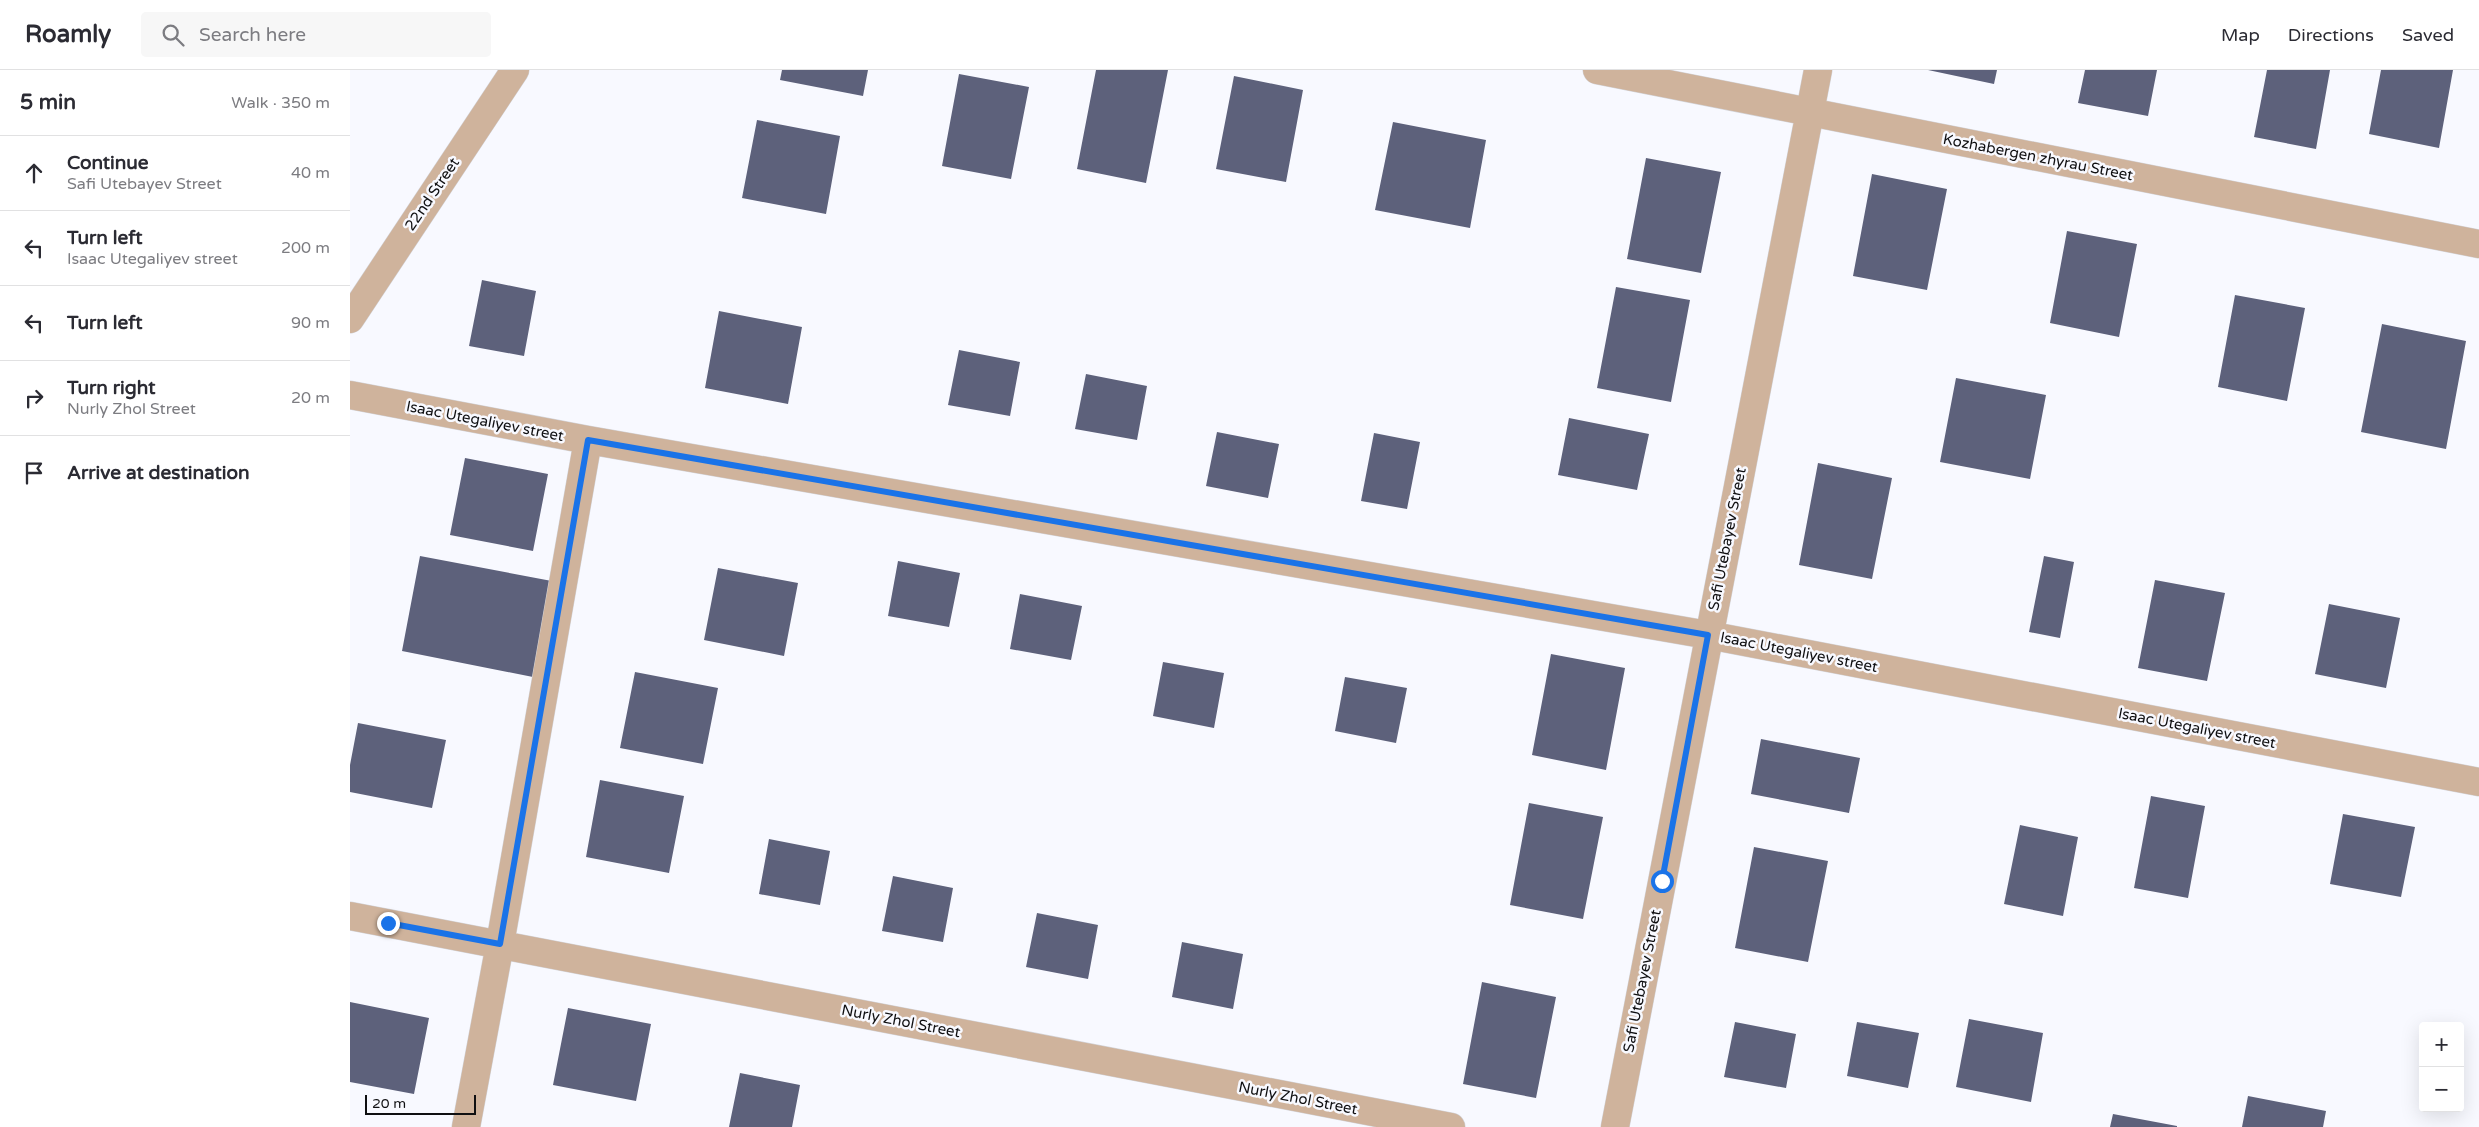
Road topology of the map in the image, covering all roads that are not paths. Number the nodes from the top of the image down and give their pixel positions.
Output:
1 (515, 70) edge
2 (1597, 70) edge
3 (1818, 70) edge
4 (1810, 112) junction
5 (2479, 244) edge
6 (350, 318) edge
7 (350, 395) edge
8 (588, 440) junction
9 (1708, 635) junction
10 (2479, 782) edge
11 (350, 916) edge
12 (500, 944) junction
13 (466, 1127) edge
14 (1451, 1127) edge
15 (1615, 1127) edge

1 - 6 street, 22nd Street
2 - 4 street, Kozhabergen zhyrau Street
3 - 4 street, Safi Utebayev Street
4 - 5 street, Kozhabergen zhyrau Street
4 - 9 street, Safi Utebayev Street
7 - 8 street, Isaac Utegaliyev street
8 - 9 street, Isaac Utegaliyev street
8 - 12 street
9 - 10 street, Isaac Utegaliyev street
9 - 15 street, Safi Utebayev Street
11 - 12 street, Nurly Zhol Street
12 - 13 street
12 - 14 street, Nurly Zhol Street

